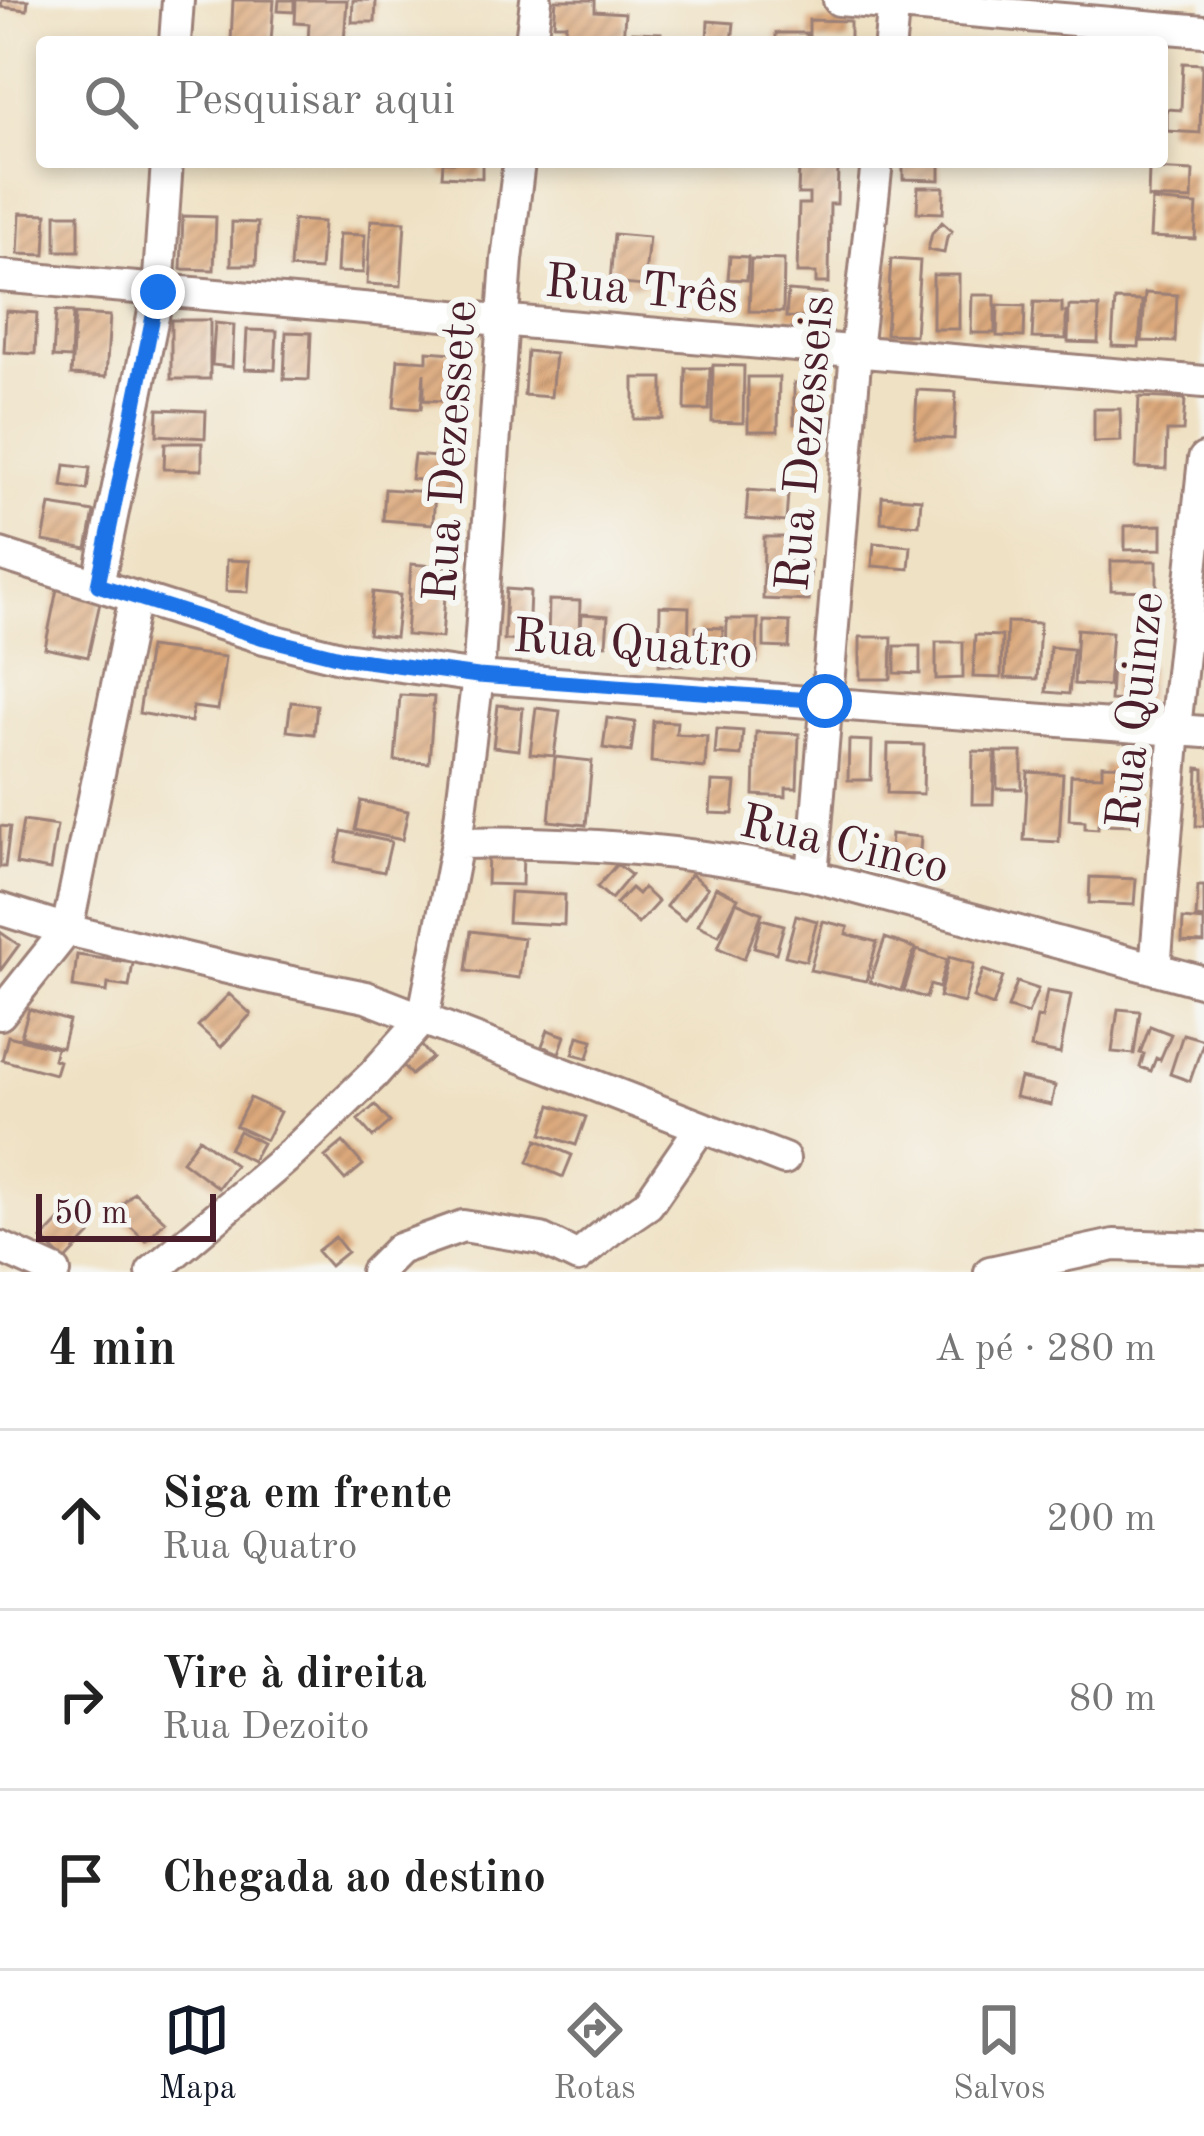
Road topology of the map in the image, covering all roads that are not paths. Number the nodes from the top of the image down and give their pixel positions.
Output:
1 (178, 0) edge
2 (536, 0) edge
3 (839, 0) edge
4 (894, 3) edge
5 (1204, 32) edge
6 (175, 36) edge
7 (532, 36) edge
8 (891, 36) edge
9 (167, 168) edge
10 (518, 168) edge
11 (876, 168) edge
12 (0, 276) edge
13 (158, 292) junction
14 (502, 321) junction
15 (856, 351) junction
16 (1204, 382) edge
17 (1204, 459) edge
18 (0, 554) edge
19 (98, 585) junction
20 (136, 597) junction
21 (478, 676) junction
22 (825, 701) junction
23 (1190, 731) edge
24 (457, 843) junction
25 (812, 876) junction
26 (0, 909) edge
27 (67, 930) junction
28 (1155, 969) junction
29 (1204, 982) edge
30 (0, 1013) edge
31 (423, 1019) junction
32 (701, 1127) junction
33 (784, 1159) dead end
34 (0, 1247) edge
35 (1204, 1247) edge
36 (55, 1272) edge
37 (152, 1272) edge
38 (376, 1272) edge
39 (990, 1272) edge

1 - 6 street
2 - 7 street
3 - 4 street
4 - 5 street
4 - 8 street
9 - 13 street
10 - 14 street, Rua Dezessete
11 - 15 street, Rua Dezesseis
12 - 13 street, Rua Três
13 - 14 street, Rua Três
13 - 19 street
14 - 15 street, Rua Três
14 - 21 street, Rua Dezessete
15 - 16 street, Rua Três
15 - 22 street, Rua Dezesseis
17 - 23 street, Rua Quinze
18 - 19 street, Rua Quatro
19 - 20 street, Rua Quatro
20 - 21 street, Rua Quatro
20 - 27 street
21 - 22 street, Rua Quatro
21 - 24 street, Rua Dezessete
22 - 23 street, Rua Quatro
22 - 25 street, Rua Dezesseis
23 - 28 street, Rua Quinze
24 - 25 street, Rua Cinco
24 - 31 street, Rua Dezessete
25 - 28 street, Rua Cinco
26 - 27 street
27 - 30 street
27 - 31 street
28 - 29 street, Rua Cinco
31 - 32 street
31 - 37 street
32 - 33 street
32 - 38 street
34 - 36 street
35 - 39 street

